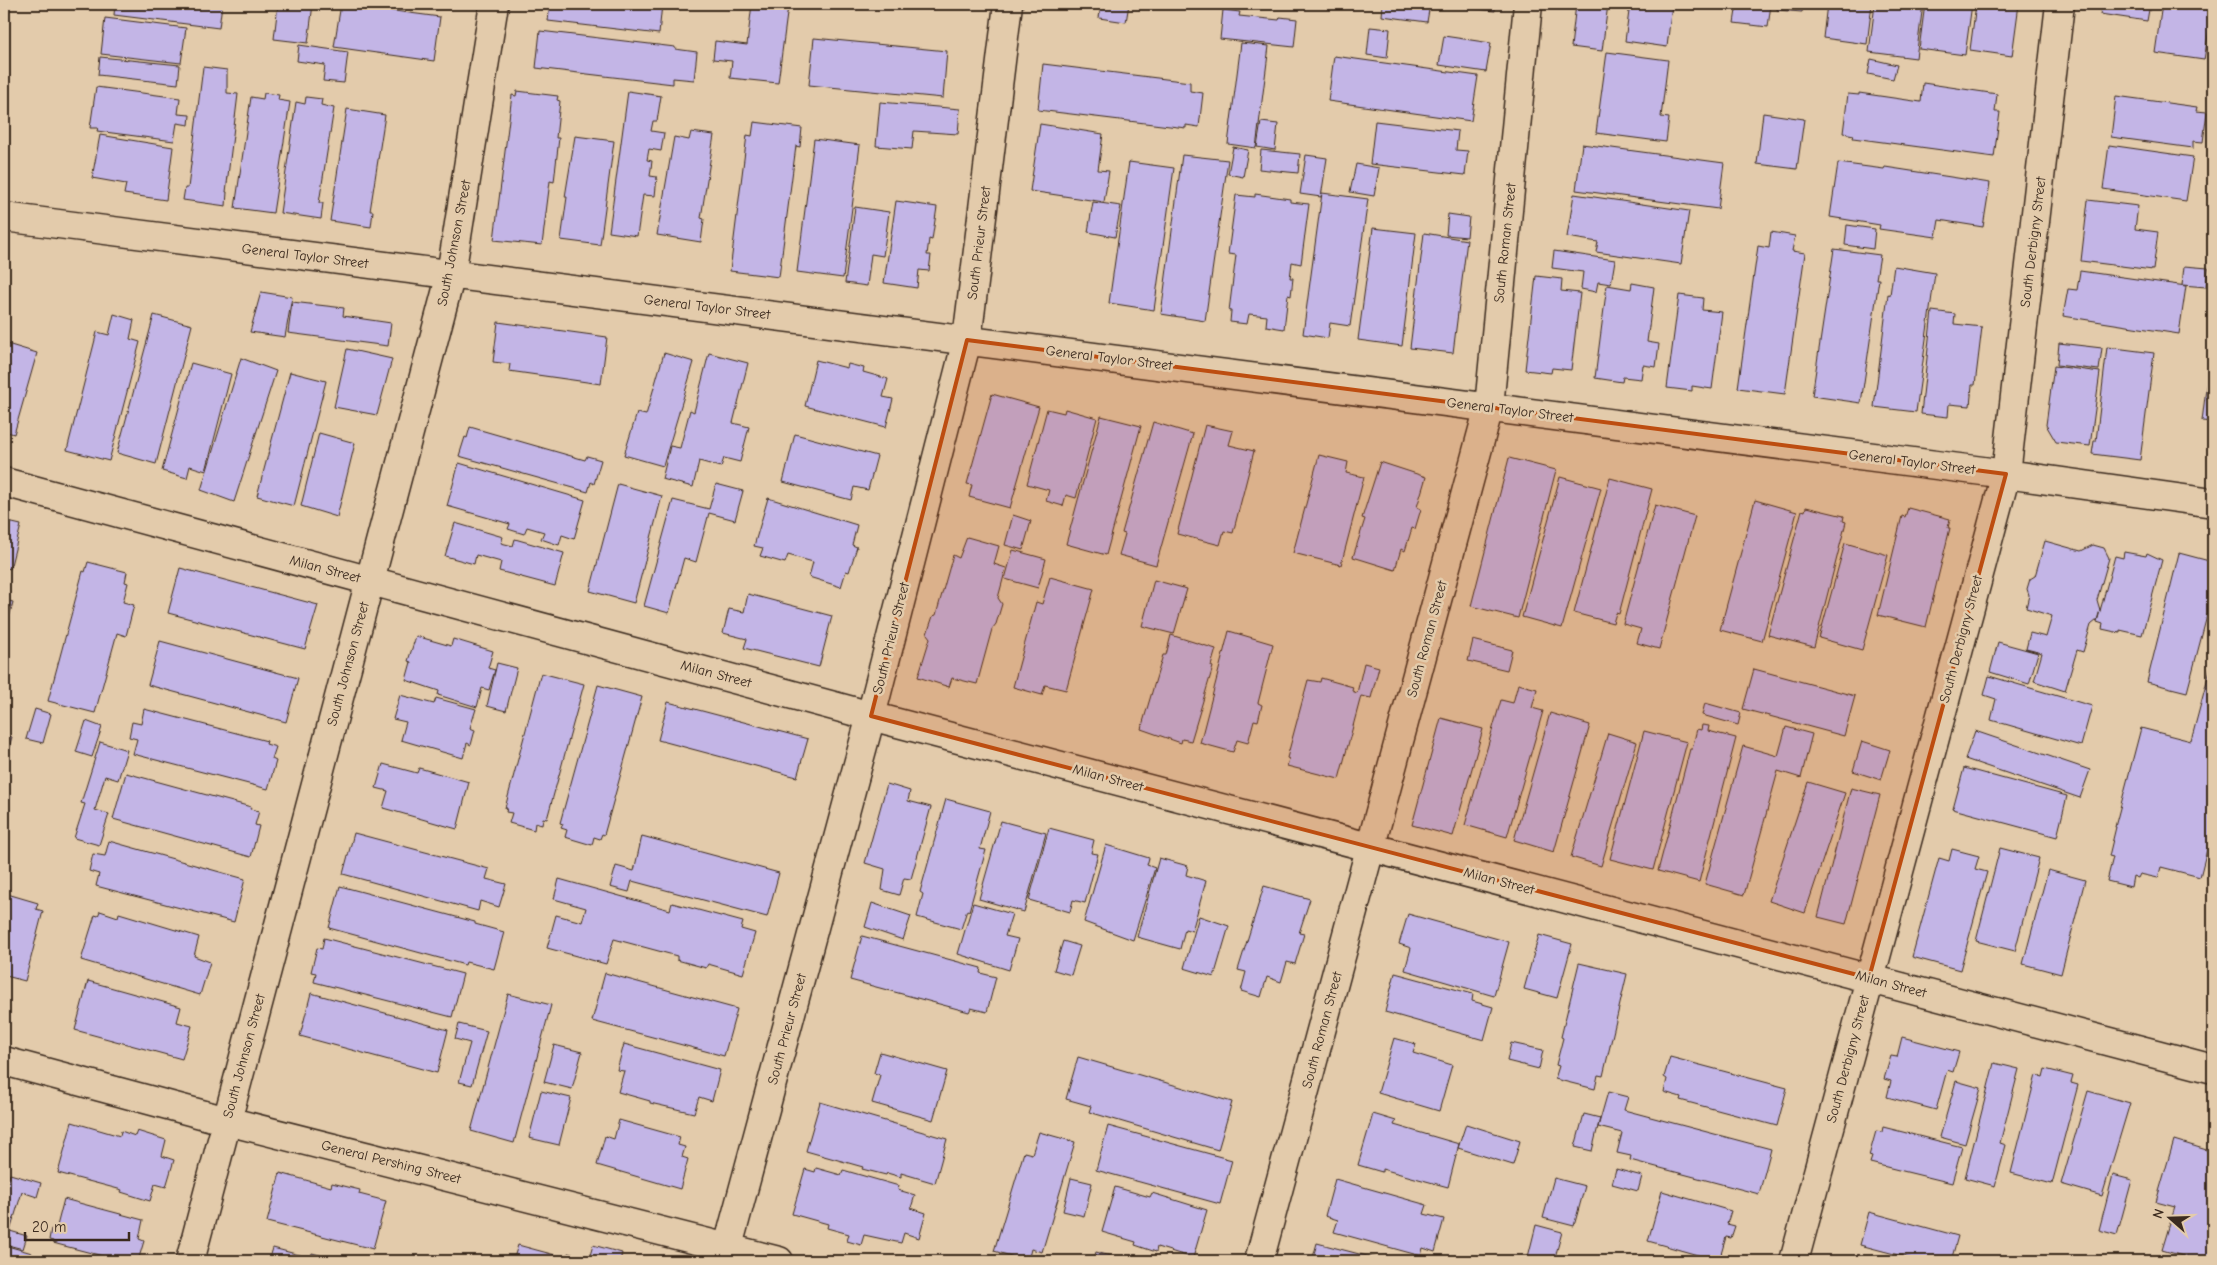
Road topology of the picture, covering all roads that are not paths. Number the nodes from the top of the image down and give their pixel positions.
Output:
1 (494, 4) edge
2 (1008, 4) edge
3 (1528, 4) edge
4 (2060, 4) edge
5 (4, 217) edge
6 (451, 274) junction
7 (967, 340) junction
8 (1489, 407) junction
9 (2006, 474) junction
10 (4, 482) edge
11 (2213, 503) edge
12 (370, 581) junction
13 (871, 716) junction
14 (1371, 848) junction
15 (1869, 978) junction
16 (4, 1061) edge
17 (2213, 1069) edge
18 (227, 1121) junction
19 (726, 1254) edge
20 (190, 1261) edge
21 (778, 1261) edge
22 (1259, 1261) edge
23 (1794, 1261) edge

1 - 6 street, South Johnson Street
2 - 7 street, South Prieur Street
3 - 8 street, South Roman Street
4 - 9 street, South Derbigny Street
5 - 6 street, General Taylor Street
6 - 7 street, General Taylor Street
6 - 12 street, South Johnson Street
7 - 8 street, General Taylor Street
7 - 13 street, South Prieur Street
8 - 9 street, General Taylor Street
8 - 14 street, South Roman Street
9 - 11 street, General Taylor Street
9 - 15 street, South Derbigny Street
10 - 12 street, Milan Street
12 - 13 street, Milan Street
12 - 18 street, South Johnson Street
13 - 14 street, Milan Street
13 - 19 street, South Prieur Street
14 - 15 street, Milan Street
14 - 22 street, South Roman Street
15 - 17 street, Milan Street
15 - 23 street, South Derbigny Street
16 - 18 street, General Pershing Street
18 - 19 street, General Pershing Street
18 - 20 street, South Johnson Street
19 - 21 street, General Pershing Street

